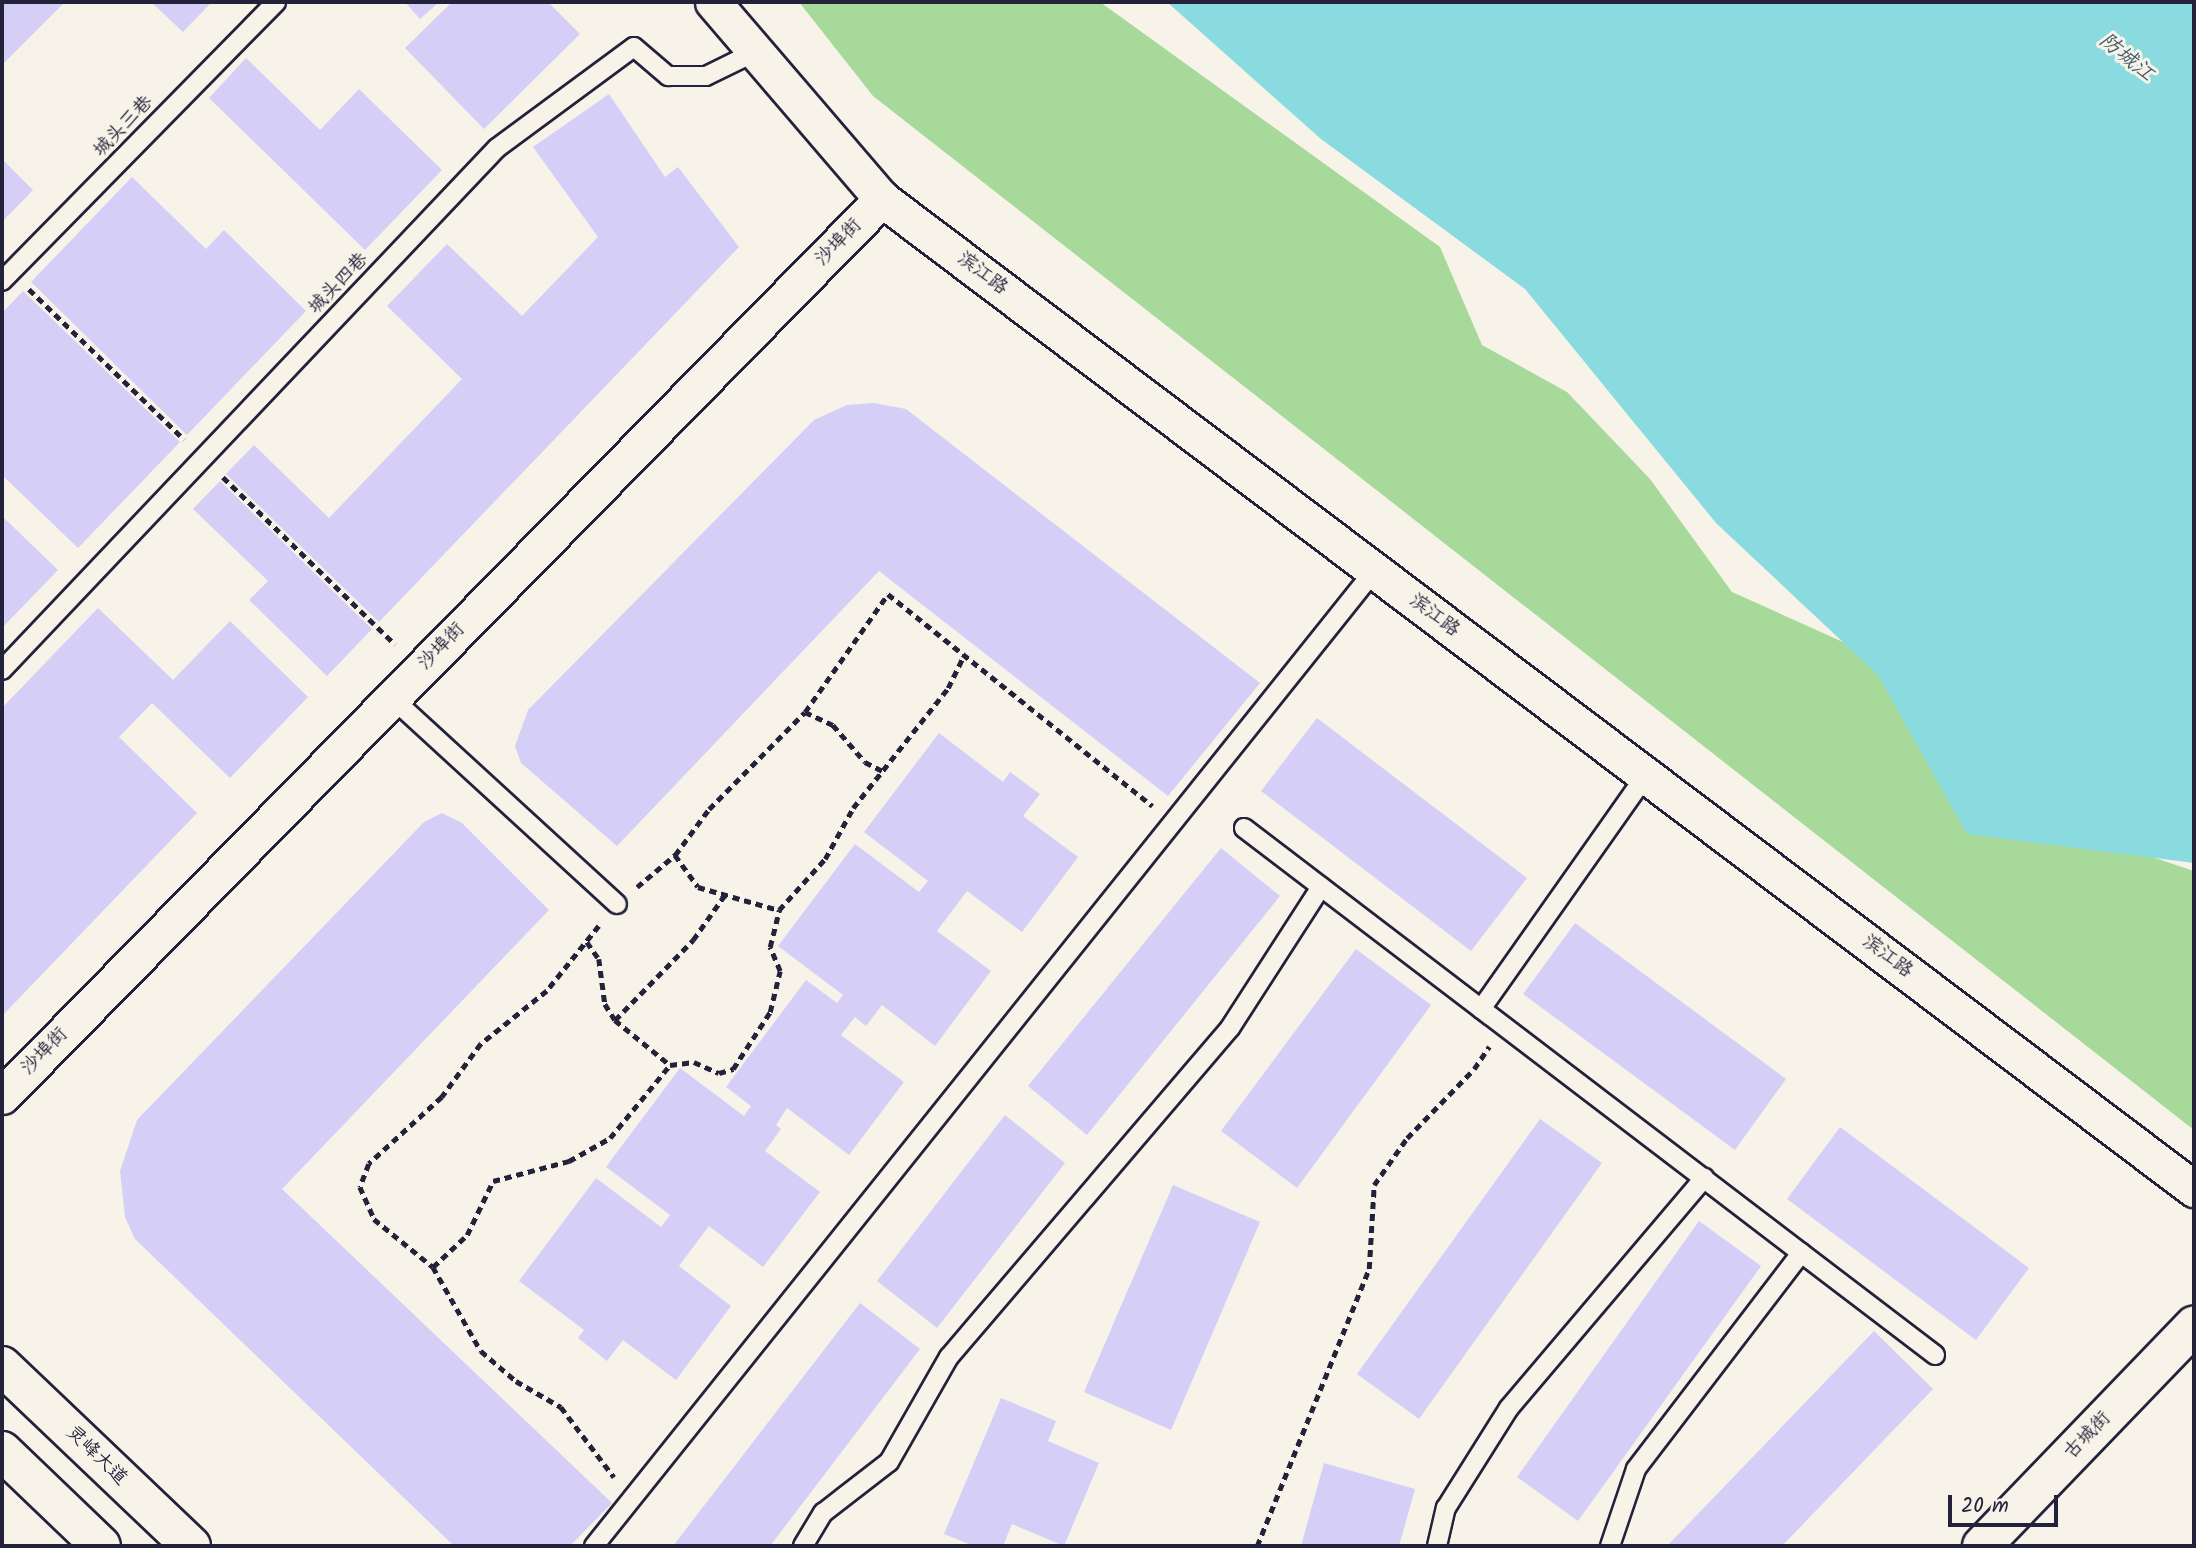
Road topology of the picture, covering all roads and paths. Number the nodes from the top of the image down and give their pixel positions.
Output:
1 (276, 2) edge
2 (713, 2) edge
3 (752, 53) junction
4 (882, 199) junction
5 (2, 281) edge
6 (1374, 570) junction
7 (964, 655) junction
8 (2, 670) edge
9 (392, 698) junction
10 (805, 712) junction
11 (885, 772) junction
12 (1646, 775) junction
13 (1173, 821) junction
14 (1244, 828) dead end
15 (675, 855) junction
16 (1321, 887) junction
17 (724, 896) junction
18 (617, 904) junction
19 (779, 910) junction
20 (587, 942) junction
21 (1481, 1009) junction
22 (615, 1020) junction
23 (1503, 1026) junction
24 (670, 1065) junction
25 (2, 1096) edge
26 (1704, 1178) junction
27 (2194, 1189) edge
28 (1801, 1253) junction
29 (433, 1268) junction
30 (2194, 1326) edge
31 (1935, 1355) dead end
32 (2, 1366) edge
33 (2, 1451) edge
34 (632, 1499) junction
35 (101, 1546) edge
36 (191, 1546) edge
37 (594, 1546) edge
38 (803, 1546) edge
39 (1257, 1546) edge
40 (1437, 1546) edge
41 (1610, 1546) edge
42 (1982, 1546) edge

1 - 5 lane, 城头三巷
2 - 3 street, 滨江路
3 - 4 street, 滨江路
3 - 8 lane, 城头四巷
4 - 6 street, 滨江路
4 - 9 street, 沙埠街
6 - 12 street, 滨江路
6 - 13 lane
7 - 10 path
7 - 11 path
7 - 13 path
9 - 18 lane
9 - 25 street, 沙埠街
10 - 11 path
10 - 15 path
11 - 19 path
12 - 21 lane
12 - 27 street, 滨江路
13 - 34 lane
14 - 16 lane
15 - 17 path
15 - 18 path
16 - 21 lane
16 - 38 lane
17 - 19 path
17 - 22 path
18 - 20 path
19 - 24 path
20 - 22 path
20 - 29 path
21 - 23 lane
22 - 24 path
23 - 26 lane
23 - 39 path
24 - 29 path
26 - 28 lane
26 - 40 lane
28 - 31 lane
28 - 41 lane
29 - 34 path
30 - 42 main road, 古城街
32 - 36 main road, 灵峰大道
33 - 35 main road
34 - 37 lane

